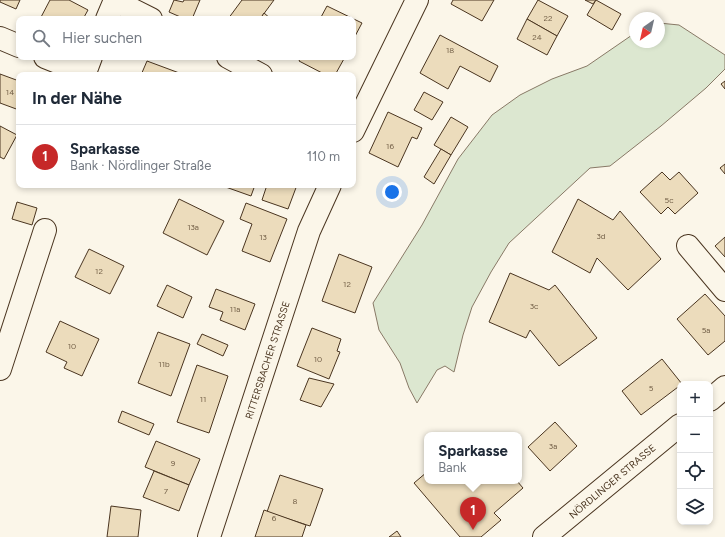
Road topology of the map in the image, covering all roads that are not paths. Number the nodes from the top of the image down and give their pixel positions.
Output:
1 (417, 0) edge
2 (112, 7) edge
3 (141, 16) edge
4 (0, 38) edge
5 (16, 45) edge
6 (61, 60) edge
7 (234, 60) edge
8 (88, 65) edge
9 (256, 72) edge
10 (356, 124) edge
11 (329, 188) edge
12 (45, 230) dead end
13 (688, 246) dead end
14 (725, 290) edge
15 (0, 369) edge
16 (725, 387) edge
17 (713, 397) edge
18 (677, 427) edge
19 (209, 537) edge
20 (544, 537) edge

1 - 10 main road
2 - 3 main road
4 - 5 main road
6 - 8 main road
7 - 9 main road
11 - 19 main road, RITTERSBACHER STRASSE
12 - 15 main road
13 - 14 main road
16 - 17 main road
18 - 20 main road, NÖRDLINGER STRASSE

